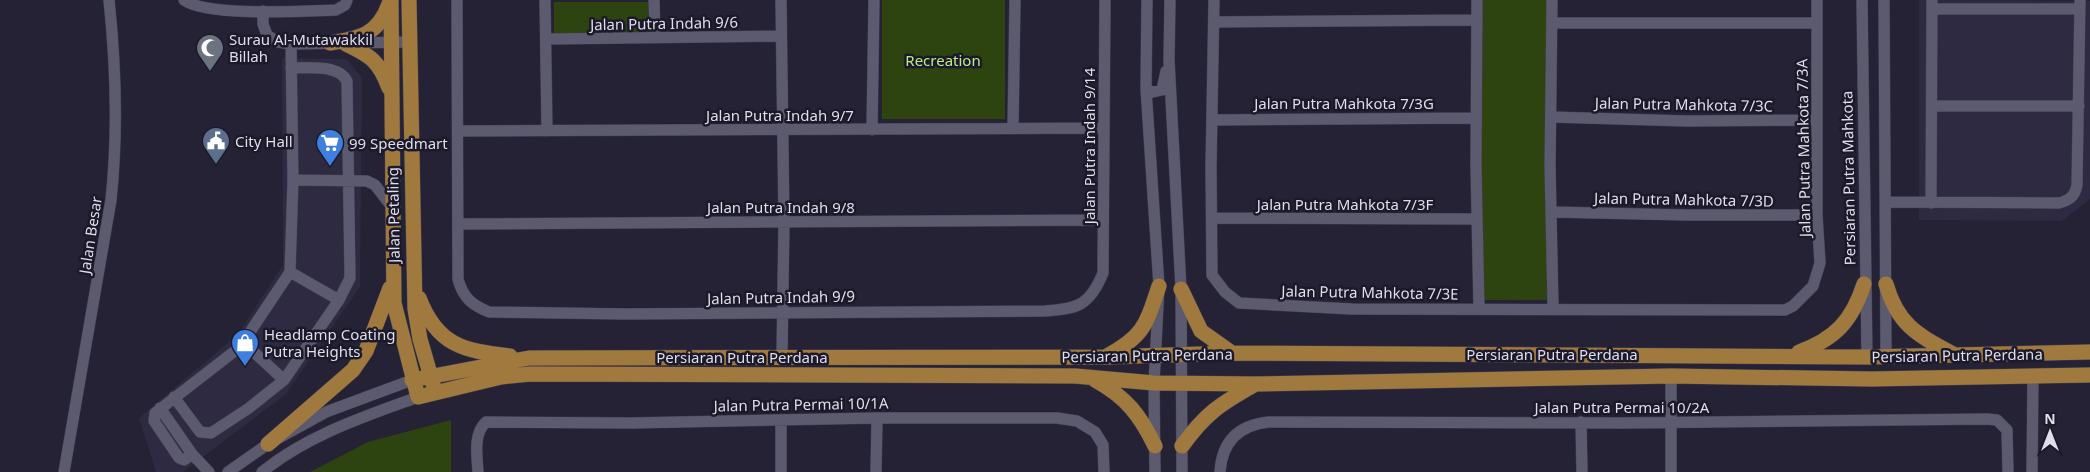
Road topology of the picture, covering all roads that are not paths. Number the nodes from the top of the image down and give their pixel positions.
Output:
1 (109, 0) edge
2 (184, 0) edge
3 (347, 0) edge
4 (391, 0) edge
5 (409, 0) edge
6 (457, 0) edge
7 (545, 0) edge
8 (654, 0) edge
9 (781, 0) edge
10 (874, 0) edge
11 (1015, 0) edge
12 (1105, 0) edge
13 (1148, 0) edge
14 (1170, 0) edge
15 (1214, 0) edge
16 (1477, 0) edge
17 (1552, 0) edge
18 (1817, 0) edge
19 (1862, 0) edge
20 (1869, 0) edge
21 (1884, 0) edge
22 (1890, 0) edge
23 (1932, 5) edge
24 (2080, 5) edge
25 (263, 12) junction
26 (1477, 20) junction
27 (1214, 22) junction
28 (1552, 23) junction
29 (1817, 23) junction
30 (1884, 29) junction
31 (781, 36) junction
32 (654, 38) junction
33 (546, 39) junction
34 (1862, 41) junction
35 (391, 42) junction
36 (408, 42) junction
37 (330, 43) junction
38 (291, 44) junction
39 (346, 44) junction
40 (1169, 60) junction
41 (291, 68) junction
42 (1146, 89) junction
43 (392, 96) junction
44 (1932, 106) junction
45 (2078, 106) junction
46 (1551, 117) junction
47 (1476, 118) junction
48 (1213, 120) junction
49 (1817, 120) junction
50 (1014, 128) junction
51 (1103, 128) junction
52 (783, 129) junction
53 (872, 130) junction
54 (458, 131) junction
55 (548, 131) junction
56 (292, 180) junction
57 (349, 180) junction
58 (1886, 202) junction
59 (1932, 203) junction
60 (392, 207) junction
61 (1551, 212) junction
62 (1817, 215) junction
63 (1212, 218) junction
64 (1477, 219) junction
65 (1103, 220) junction
66 (784, 222) junction
67 (459, 224) junction
68 (290, 272) junction
69 (393, 277) junction
70 (413, 277) junction
71 (1864, 284) junction
72 (1886, 284) junction
73 (1159, 286) junction
74 (1182, 289) junction
75 (1095, 291) joint
76 (1808, 292) joint
77 (339, 300) junction
78 (1479, 308) junction
79 (1553, 308) junction
80 (782, 312) junction
81 (244, 343) junction
82 (2090, 352) edge
83 (1232, 353) junction
84 (1181, 355) junction
85 (1791, 355) junction
86 (1956, 355) junction
87 (782, 356) junction
88 (1156, 356) junction
89 (1106, 357) junction
90 (529, 358) junction
91 (1877, 359) junction
92 (430, 375) junction
93 (2033, 375) junction
94 (2090, 375) edge
95 (1075, 376) junction
96 (1671, 376) junction
97 (1823, 378) junction
98 (1939, 378) junction
99 (284, 380) junction
100 (412, 380) junction
101 (1182, 382) junction
102 (1154, 383) junction
103 (1256, 384) junction
104 (435, 392) junction
105 (418, 396) junction
106 (174, 398) junction
107 (877, 418) junction
108 (781, 420) junction
109 (1581, 422) junction
110 (1671, 422) junction
111 (268, 444) junction
112 (1155, 446) junction
113 (1182, 446) junction
114 (64, 472) edge
115 (209, 472) edge
116 (228, 472) edge
117 (262, 472) edge
118 (478, 472) edge
119 (781, 472) edge
120 (876, 472) edge
121 (1104, 472) edge
122 (1155, 472) edge
123 (1182, 472) edge
124 (1220, 472) edge
125 (1582, 472) edge
126 (1671, 472) edge
127 (2008, 472) edge
128 (2032, 472) edge

1 - 114 street, Jalan Besar
2 - 25 street
3 - 25 street
4 - 35 main road, Jalan Petaling
4 - 37 main road
5 - 36 main road, Jalan Petaling
6 - 54 street
7 - 33 street
8 - 32 street
9 - 31 street
10 - 53 street
11 - 50 street
12 - 51 street, Jalan Putra Indah 9/14
13 - 42 street
14 - 40 street
15 - 27 street, Jalan Putra Mahkota 7/3E
16 - 26 street
17 - 28 street
18 - 29 street, Jalan Putra Mahkota 7/3A
19 - 34 street, Persiaran Putra Mahkota
20 - 34 street
21 - 30 street
22 - 30 street
23 - 24 street
23 - 44 street
24 - 45 street
25 - 38 street
26 - 27 street
26 - 47 street
27 - 48 street, Jalan Putra Mahkota 7/3E
28 - 29 street
28 - 46 street
29 - 49 street, Jalan Putra Mahkota 7/3A
30 - 58 street
31 - 32 street, Jalan Putra Indah 9/6
31 - 52 street
32 - 33 street, Jalan Putra Indah 9/6
33 - 55 street
34 - 71 street, Persiaran Putra Mahkota
35 - 36 street
35 - 39 street
35 - 43 main road, Jalan Petaling
36 - 70 main road, Jalan Petaling
37 - 38 street
37 - 39 street
38 - 41 street
39 - 43 main road
40 - 42 street
40 - 74 street
41 - 56 street
41 - 57 street
42 - 73 street
43 - 60 main road, Jalan Petaling
44 - 45 street
44 - 59 street
45 - 59 street
46 - 49 street, Jalan Putra Mahkota 7/3C
46 - 61 street
47 - 48 street, Jalan Putra Mahkota 7/3G
47 - 64 street
48 - 63 street, Jalan Putra Mahkota 7/3E
49 - 62 street, Jalan Putra Mahkota 7/3A
50 - 51 street, Jalan Putra Indah 9/7
50 - 53 street, Jalan Putra Indah 9/7
51 - 65 street, Jalan Putra Indah 9/14
52 - 53 street, Jalan Putra Indah 9/7
52 - 55 street, Jalan Putra Indah 9/7
52 - 66 street
54 - 55 street, Jalan Putra Indah 9/7
54 - 67 street
56 - 57 street
56 - 68 street
57 - 60 street
57 - 77 street
58 - 59 street
58 - 72 street
60 - 69 main road, Jalan Petaling
61 - 62 street, Jalan Putra Mahkota 7/3D
61 - 79 street
62 - 76 street, Jalan Putra Mahkota 7/3A
63 - 64 street, Jalan Putra Mahkota 7/3F
63 - 78 street, Jalan Putra Mahkota 7/3E
64 - 78 street
65 - 66 street, Jalan Putra Indah 9/8
65 - 75 street, Jalan Putra Indah 9/14
66 - 67 street, Jalan Putra Indah 9/8
66 - 80 street
67 - 80 street, Jalan Putra Indah 9/9
68 - 77 street
68 - 81 street
69 - 100 main road, Jalan Petaling
69 - 111 main road
70 - 90 main road
70 - 92 main road, Jalan Petaling
71 - 85 main road
71 - 91 street, Persiaran Putra Mahkota
72 - 86 main road
72 - 91 street
73 - 88 street
73 - 89 main road
74 - 83 main road
74 - 84 street
75 - 80 street, Jalan Putra Indah 9/9
76 - 79 street, Jalan Putra Mahkota 7/3E
77 - 99 street
78 - 79 street, Jalan Putra Mahkota 7/3E
80 - 87 street
81 - 99 street
81 - 106 street
82 - 86 main road, Persiaran Putra Perdana
83 - 84 main road, Persiaran Putra Perdana
83 - 85 main road, Persiaran Putra Perdana
84 - 88 main road, Persiaran Putra Perdana
84 - 101 street
85 - 91 main road, Persiaran Putra Perdana
86 - 91 main road, Persiaran Putra Perdana
87 - 89 main road, Persiaran Putra Perdana
87 - 90 main road, Persiaran Putra Perdana
88 - 89 main road, Persiaran Putra Perdana
88 - 102 street
90 - 92 main road, Persiaran Putra Perdana
91 - 97 main road
91 - 98 main road
92 - 100 main road, Persiaran Putra Perdana
92 - 104 main road, Jalan Petaling
93 - 94 main road, Persiaran Putra Perdana
93 - 98 main road, Persiaran Putra Perdana
93 - 128 street
95 - 102 main road, Persiaran Putra Perdana
95 - 104 main road, Persiaran Putra Perdana
95 - 112 main road
96 - 97 main road, Persiaran Putra Perdana
96 - 103 main road, Persiaran Putra Perdana
96 - 110 street
97 - 98 main road, Persiaran Putra Perdana
99 - 106 street
100 - 105 main road, Jalan Petaling
100 - 111 street, Persiaran Putra Perdana
101 - 102 main road, Persiaran Putra Perdana
101 - 103 main road, Persiaran Putra Perdana
101 - 113 street
102 - 112 street
103 - 113 main road
104 - 105 main road, Persiaran Putra Perdana
105 - 117 street, Persiaran Putra Perdana
106 - 115 street
107 - 108 street, Jalan Putra Permai 10/1A
107 - 120 street
107 - 121 street, Jalan Putra Permai 10/1A
108 - 118 street, Jalan Putra Permai 10/1A
108 - 119 street
109 - 110 street, Jalan Putra Permai 10/2A
109 - 124 street, Jalan Putra Permai 10/2A
109 - 125 street
110 - 126 street
110 - 127 street, Jalan Putra Permai 10/2A
111 - 116 street, Persiaran Putra Perdana
112 - 122 street
113 - 123 street

